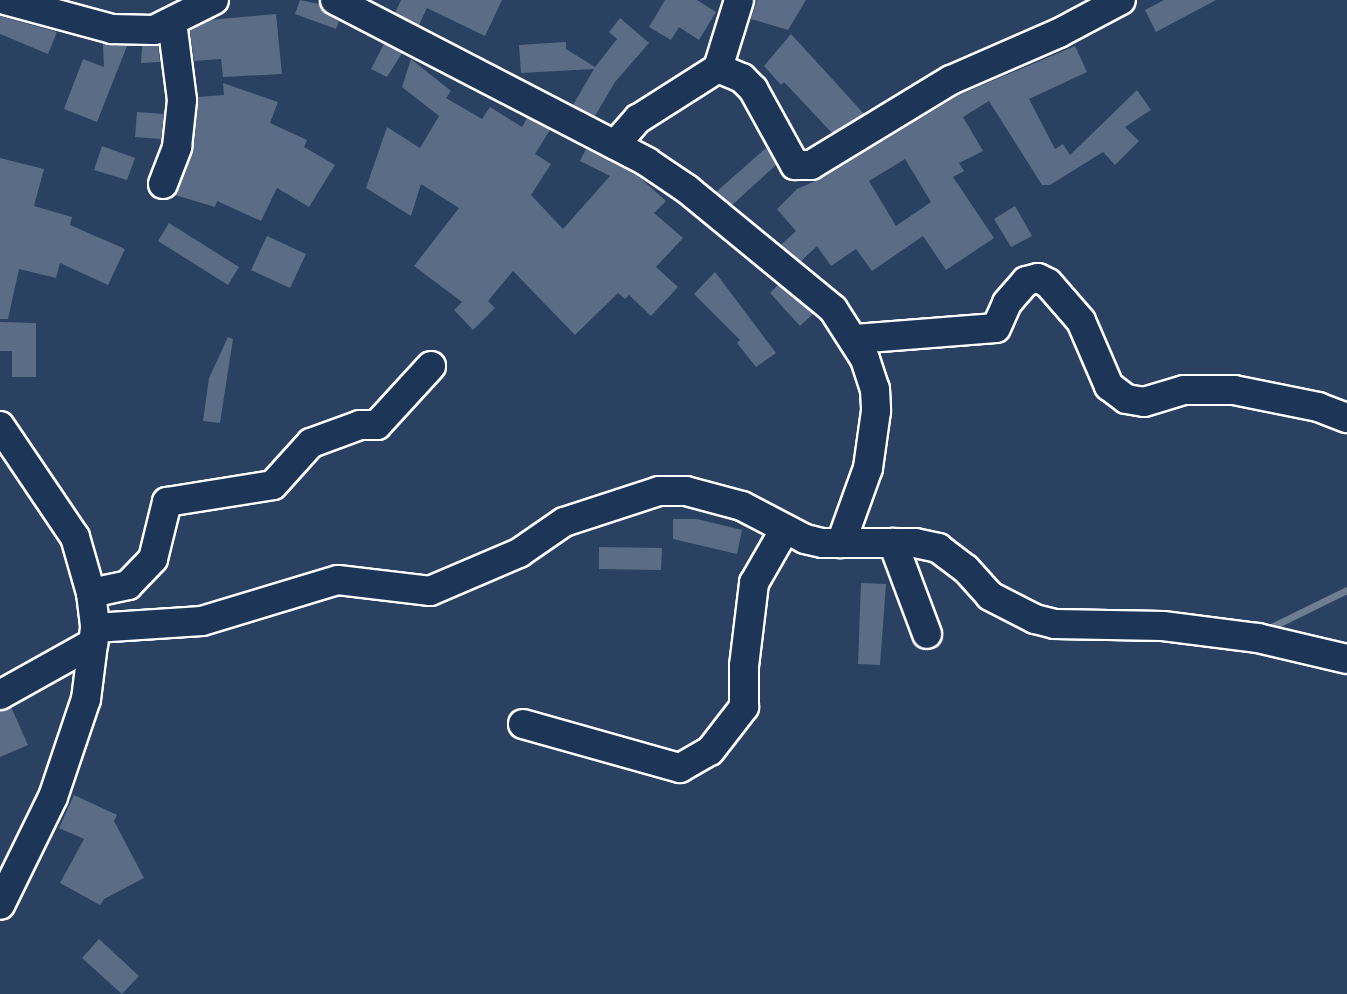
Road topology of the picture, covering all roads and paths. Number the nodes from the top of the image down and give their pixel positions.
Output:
1 (5, 0) edge
2 (214, 0) edge
3 (335, 0) edge
4 (740, 0) edge
5 (1121, 0) edge
6 (172, 22) junction
7 (718, 68) junction
8 (615, 144) junction
9 (163, 184) dead end
10 (855, 339) junction
11 (431, 366) dead end
12 (1347, 418) edge
13 (0, 426) edge
14 (785, 529) junction
15 (841, 543) junction
16 (893, 543) junction
17 (91, 593) junction
18 (927, 634) dead end
19 (94, 636) junction
20 (1347, 659) edge
21 (0, 694) edge
22 (523, 724) dead end
23 (0, 905) edge

1 - 6 street
2 - 6 street
3 - 8 street
4 - 7 street
5 - 7 street
6 - 9 street
7 - 8 street
8 - 10 street
10 - 12 street
10 - 15 street
11 - 17 street
13 - 17 street
14 - 15 street
14 - 19 street
14 - 22 street
15 - 16 street
16 - 18 street
16 - 20 street
17 - 19 street
19 - 21 street
19 - 23 street

